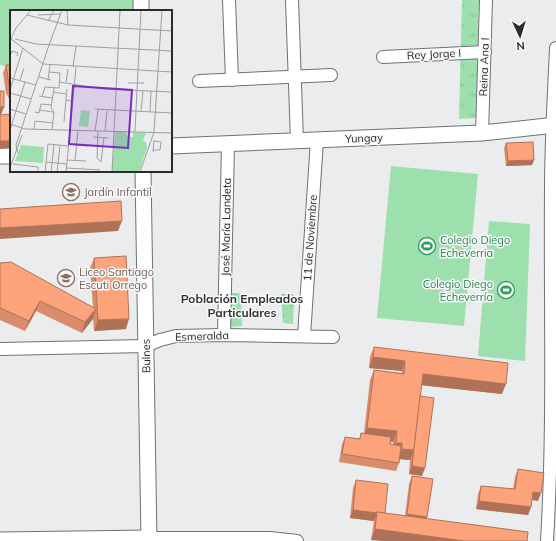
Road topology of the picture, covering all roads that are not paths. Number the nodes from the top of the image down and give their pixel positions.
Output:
1 (230, 0) edge
2 (292, 0) edge
3 (486, 0) edge
4 (556, 48) edge
5 (485, 52) junction
6 (383, 57) dead end
7 (332, 75) dead end
8 (294, 77) junction
9 (232, 80) junction
10 (199, 81) dead end
11 (554, 126) edge
12 (482, 133) junction
13 (297, 140) junction
14 (317, 140) junction
15 (228, 144) junction
16 (172, 146) edge
17 (143, 172) edge
18 (553, 190) edge
19 (224, 335) junction
20 (304, 336) junction
21 (333, 337) dead end
22 (146, 346) junction
23 (0, 349) edge
24 (554, 401) edge
25 (552, 504) edge
26 (0, 540) edge
27 (149, 540) edge
28 (297, 541) edge
29 (547, 541) edge

1 - 9 street
2 - 8 street
3 - 5 street, Reina Ana I
4 - 11 street
5 - 6 street, Rey Jorge I
5 - 12 street, Reina Ana I
7 - 8 street
8 - 9 street
8 - 13 street
9 - 10 street
11 - 12 street, Yungay
11 - 18 street
12 - 14 street, Yungay
13 - 14 street, Yungay
13 - 15 street, Yungay
14 - 20 street, 11 de Noviembre
15 - 16 street, Yungay
15 - 19 street, José María Landeta
17 - 22 street, Bulnes
18 - 24 street
19 - 20 street, Esmeralda
19 - 22 street, Esmeralda
20 - 21 street, Esmeralda
22 - 23 street, Esmeralda
22 - 27 street, Bulnes
24 - 25 street
25 - 29 street
26 - 27 street
27 - 28 street

